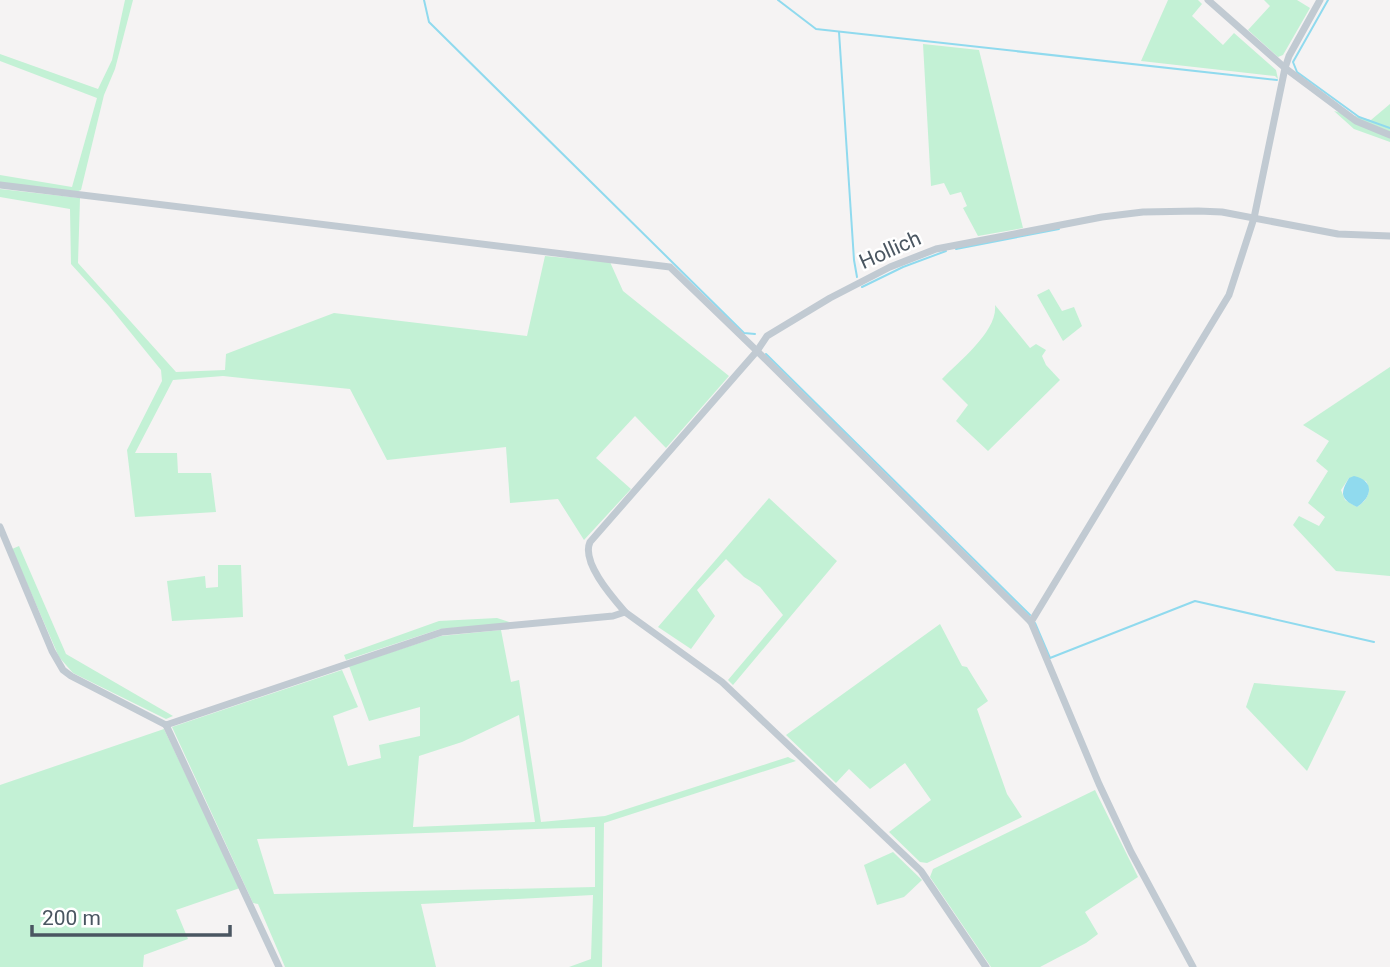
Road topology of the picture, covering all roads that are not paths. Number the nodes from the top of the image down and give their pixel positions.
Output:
1 (1208, 0) edge
2 (1320, 0) edge
3 (1285, 68) junction
4 (1390, 135) edge
5 (0, 185) edge
6 (1254, 218) junction
7 (1390, 236) edge
8 (757, 351) junction
9 (0, 527) edge
10 (625, 612) junction
11 (1031, 622) junction
12 (166, 725) junction
13 (279, 967) edge
14 (986, 967) edge
15 (1192, 967) edge

1 - 3 street
2 - 3 street
3 - 4 street
3 - 6 street
5 - 8 street
6 - 7 street, Hollich
6 - 8 street, Hollich
6 - 11 street
8 - 10 street, Hollich
8 - 11 street
9 - 12 street
10 - 12 street
10 - 14 street, Hollich
11 - 15 street
12 - 13 street

